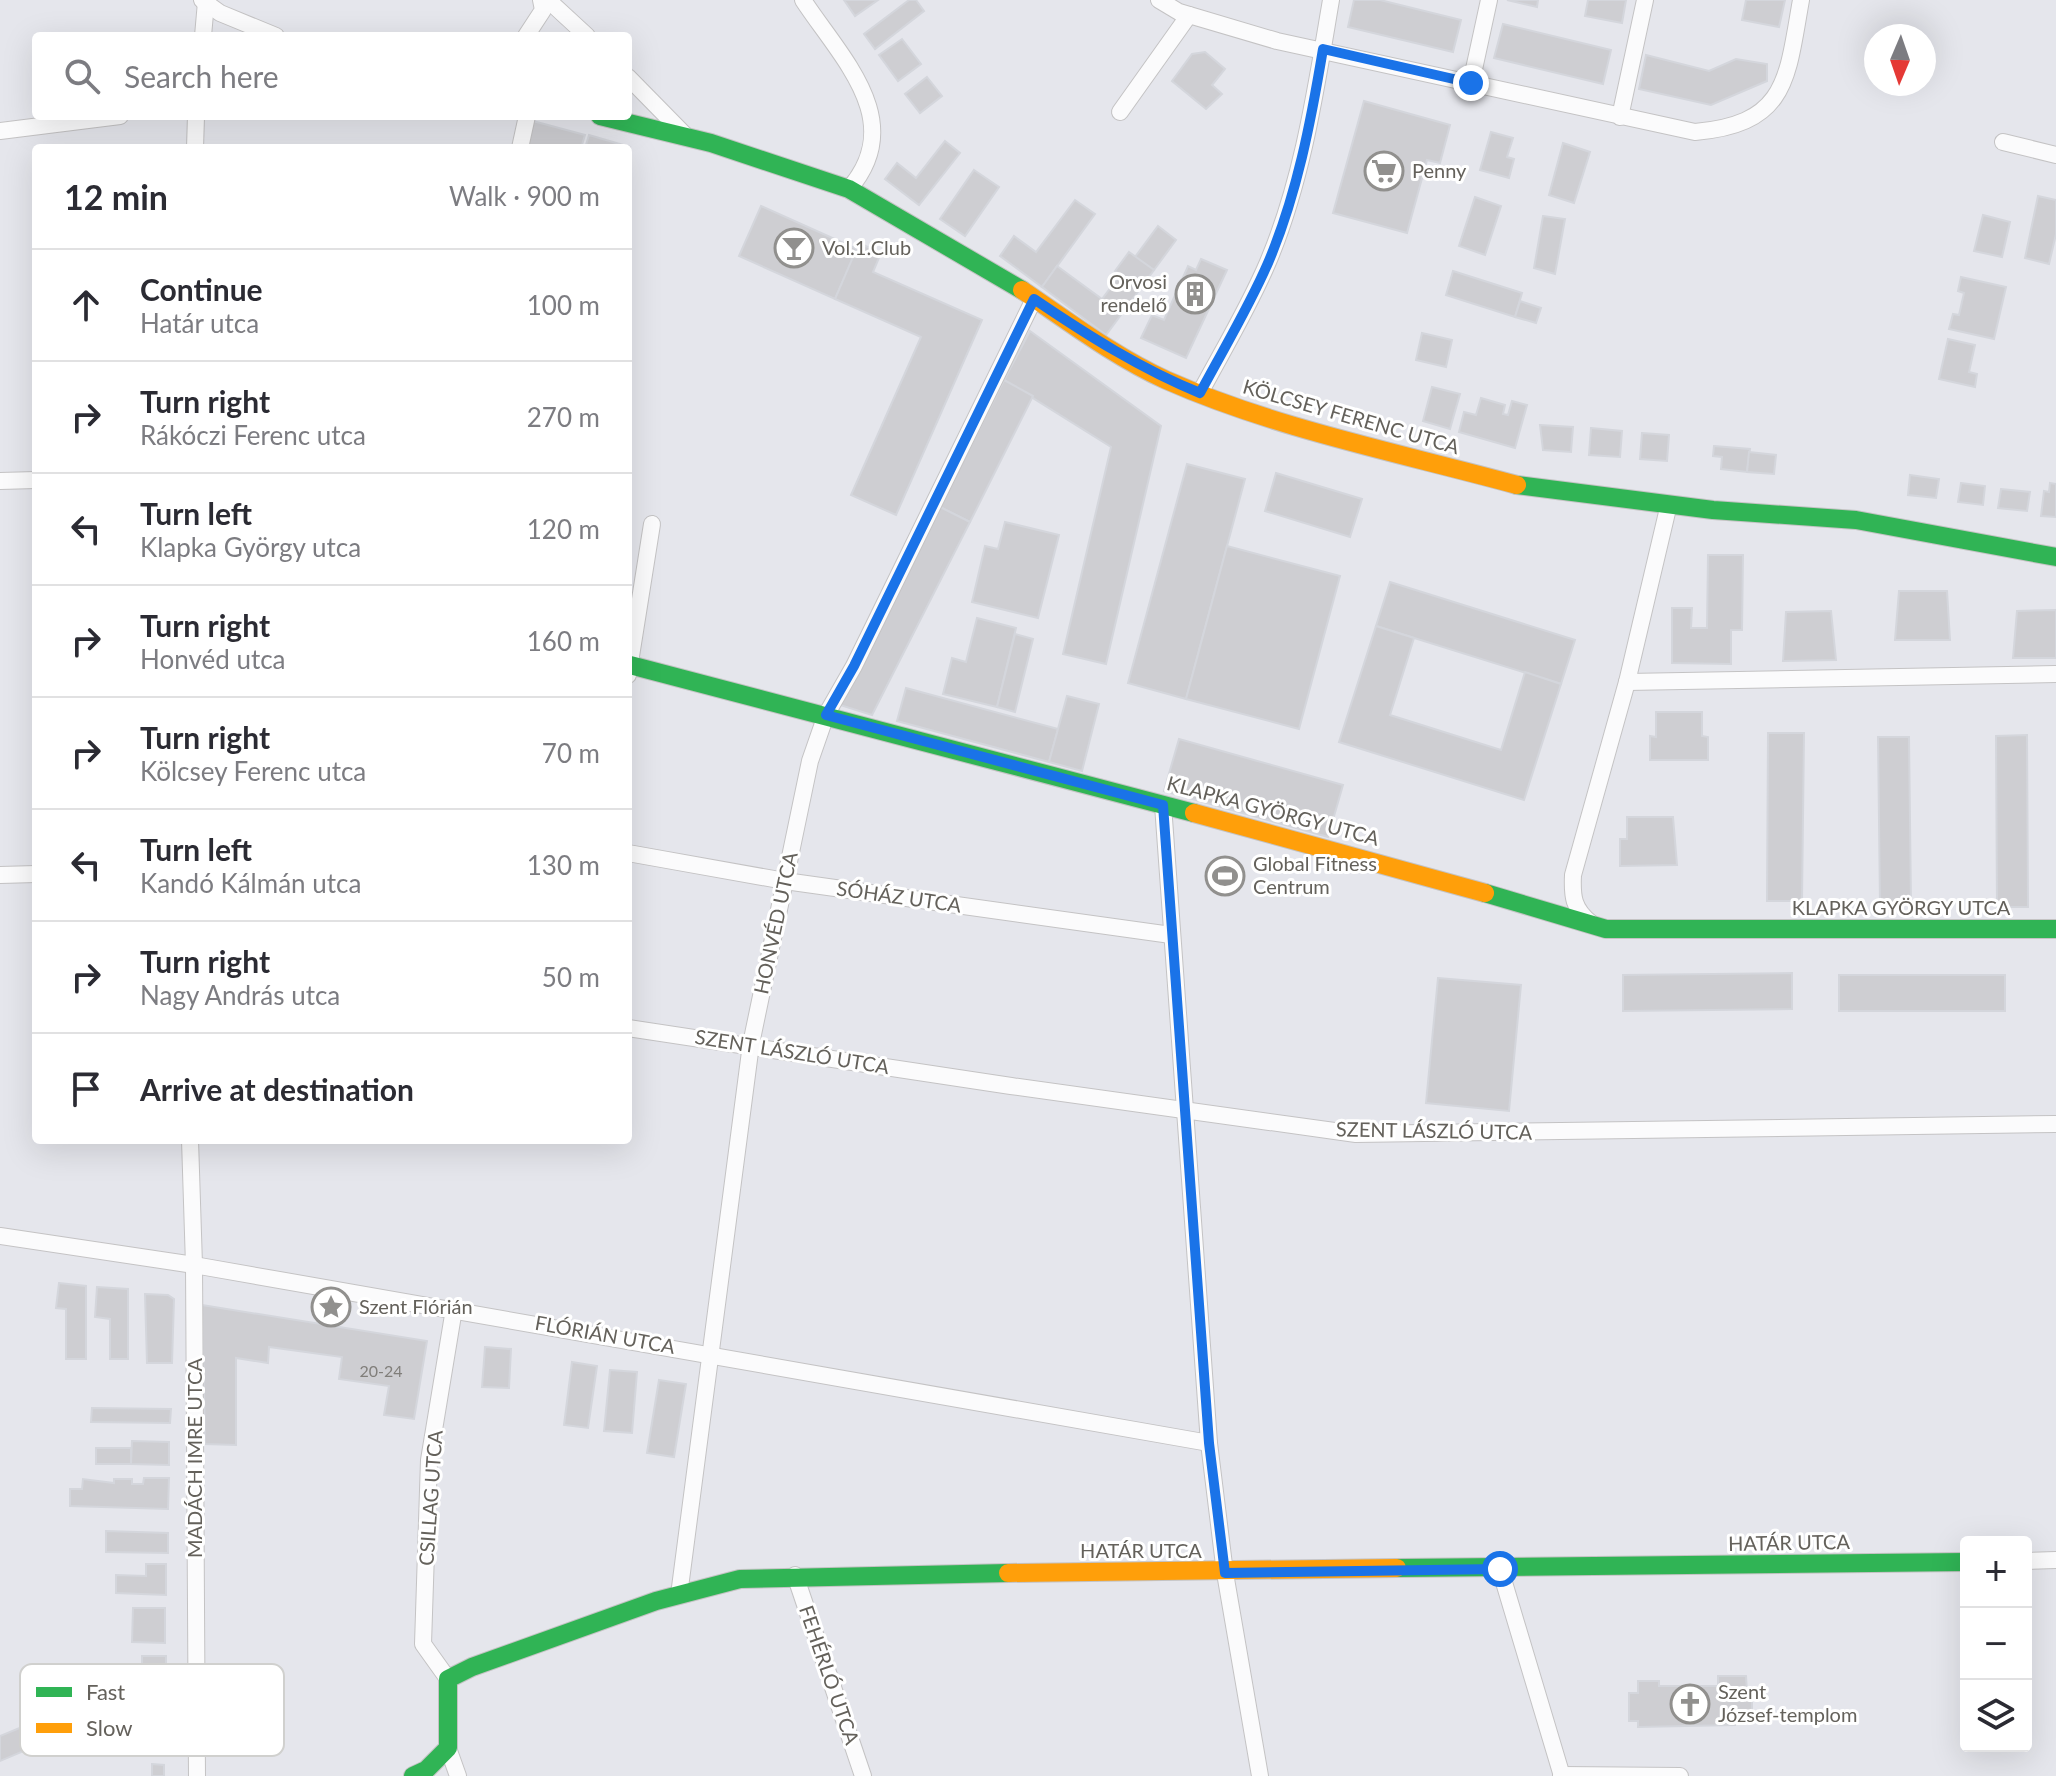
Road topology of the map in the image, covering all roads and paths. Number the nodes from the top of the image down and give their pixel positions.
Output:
1 (541, 0) edge
2 (548, 0) edge
3 (803, 0) edge
4 (1159, 0) edge
5 (1331, 0) edge
6 (1489, 0) edge
7 (1645, 0) edge
8 (1801, 0) edge
9 (204, 1) edge
10 (1189, 15) junction
11 (203, 32) edge
12 (266, 32) edge
13 (529, 32) edge
14 (583, 32) edge
15 (1323, 49) junction
16 (632, 81) edge
17 (1471, 83) junction
18 (1120, 112) dead end
19 (1620, 117) junction
20 (88, 120) edge
21 (196, 120) edge
22 (526, 120) edge
23 (617, 120) edge
24 (0, 131) edge
25 (687, 137) junction
26 (2003, 142) dead end
27 (195, 144) edge
28 (521, 144) edge
29 (2056, 155) edge
30 (849, 189) junction
31 (1034, 299) junction
32 (1200, 393) junction
33 (32, 480) edge
34 (0, 481) edge
35 (1669, 504) junction
36 (652, 524) dead end
37 (2056, 557) edge
38 (632, 652) edge
39 (632, 672) edge
40 (2056, 674) edge
41 (1627, 682) junction
42 (826, 715) junction
43 (1163, 805) junction
44 (632, 854) edge
45 (32, 874) edge
46 (0, 875) edge
47 (785, 881) junction
48 (1596, 926) junction
49 (2056, 929) edge
50 (1171, 935) junction
51 (632, 1029) edge
52 (751, 1044) junction
53 (1187, 1110) junction
54 (2056, 1124) edge
55 (190, 1144) edge
56 (0, 1236) edge
57 (194, 1265) junction
58 (454, 1309) junction
59 (708, 1353) junction
60 (1209, 1443) junction
61 (2056, 1560) edge
62 (2032, 1561) edge
63 (1960, 1562) edge
64 (1500, 1569) junction
65 (1225, 1573) junction
66 (795, 1575) junction
67 (679, 1595) junction
68 (196, 1664) edge
69 (448, 1679) junction
70 (448, 1748) junction
71 (197, 1756) edge
72 (1562, 1775) edge
73 (197, 1776) edge
74 (413, 1776) edge
75 (458, 1776) edge
76 (863, 1776) edge
77 (1260, 1776) edge
78 (1680, 1776) edge

1 - 13 street
2 - 14 street
3 - 30 street
4 - 10 street
5 - 15 street
6 - 17 street
7 - 19 street
8 - 19 street
9 - 11 street
9 - 12 street
10 - 15 street
10 - 18 street
15 - 17 street
15 - 32 street
16 - 25 street
17 - 19 street
20 - 24 street
21 - 27 street
22 - 28 street
23 - 25 street, KÖLCSEY FERENC UTCA
25 - 30 street, KÖLCSEY FERENC UTCA
26 - 29 street
30 - 31 street, KÖLCSEY FERENC UTCA
31 - 32 street, KÖLCSEY FERENC UTCA
31 - 42 street, HONVÉD UTCA
32 - 35 street, KÖLCSEY FERENC UTCA
33 - 34 street
35 - 37 street, KÖLCSEY FERENC UTCA
35 - 41 street
36 - 38 street
39 - 42 street, KLAPKA GYÖRGY UTCA
40 - 41 street
41 - 48 street
42 - 43 street, KLAPKA GYÖRGY UTCA
42 - 47 street, HONVÉD UTCA
43 - 48 street, KLAPKA GYÖRGY UTCA
43 - 50 street
44 - 47 street, SÓHÁZ UTCA
45 - 46 street
47 - 50 street, SÓHÁZ UTCA
47 - 52 street, HONVÉD UTCA
48 - 49 street, KLAPKA GYÖRGY UTCA
50 - 53 street
51 - 52 street, SZENT LÁSZLÓ UTCA
52 - 53 street, SZENT LÁSZLÓ UTCA
52 - 59 street, HONVÉD UTCA
53 - 54 street, SZENT LÁSZLÓ UTCA
53 - 60 street
55 - 57 street, MADÁCH IMRE UTCA
56 - 57 street, FLÓRIÁN UTCA
57 - 58 street, FLÓRIÁN UTCA
57 - 68 street, MADÁCH IMRE UTCA
58 - 59 street, FLÓRIÁN UTCA
58 - 69 street, CSILLAG UTCA
59 - 60 street, FLÓRIÁN UTCA
59 - 67 street, HONVÉD UTCA
60 - 65 street
61 - 62 street
63 - 64 street, HATÁR UTCA
64 - 65 street, HATÁR UTCA
64 - 72 street
65 - 66 street, HATÁR UTCA
65 - 77 street
66 - 67 street, HATÁR UTCA
66 - 76 street, FEHÉRLÓ UTCA
67 - 69 street, HATÁR UTCA
69 - 70 street
70 - 74 street
70 - 75 street
71 - 73 street, MADÁCH IMRE UTCA
72 - 78 street

